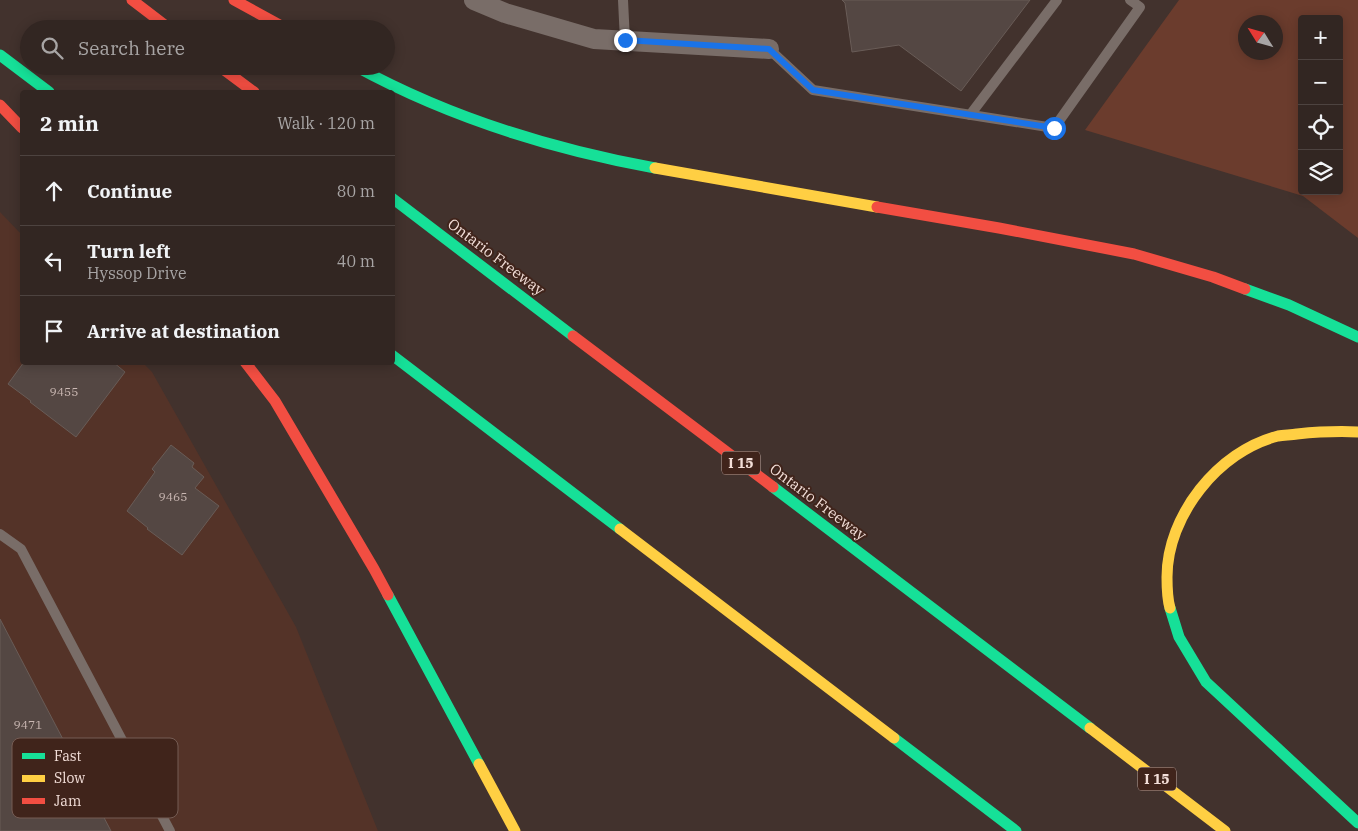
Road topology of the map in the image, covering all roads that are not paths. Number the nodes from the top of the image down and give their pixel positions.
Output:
1 (132, 0) edge
2 (234, 0) edge
3 (474, 0) edge
4 (623, 0) edge
5 (1057, 0) edge
6 (1130, 0) edge
7 (158, 20) edge
8 (271, 20) edge
9 (625, 40) junction
10 (769, 49) joint
11 (0, 55) edge
12 (20, 70) edge
13 (26, 75) edge
14 (231, 75) edge
15 (372, 75) edge
16 (46, 90) edge
17 (251, 90) edge
18 (0, 106) edge
19 (970, 115) junction
20 (20, 126) edge
21 (395, 200) edge
22 (1358, 337) edge
23 (395, 357) edge
24 (247, 365) edge
25 (1358, 432) edge
26 (0, 534) edge
27 (121, 738) edge
28 (163, 818) edge
29 (1358, 823) edge
30 (170, 831) edge
31 (515, 831) edge
32 (1016, 831) edge
33 (1225, 831) edge

1 - 7 highway
2 - 8 highway
3 - 9 street
4 - 9 lane
5 - 19 lane
6 - 19 lane
9 - 10 street
10 - 19 lane
11 - 12 highway
13 - 16 highway
14 - 17 highway
15 - 22 highway
18 - 20 highway
21 - 33 highway, Ontario Freeway / I 15
23 - 32 highway
24 - 31 highway
25 - 29 highway
26 - 27 lane
28 - 30 lane

